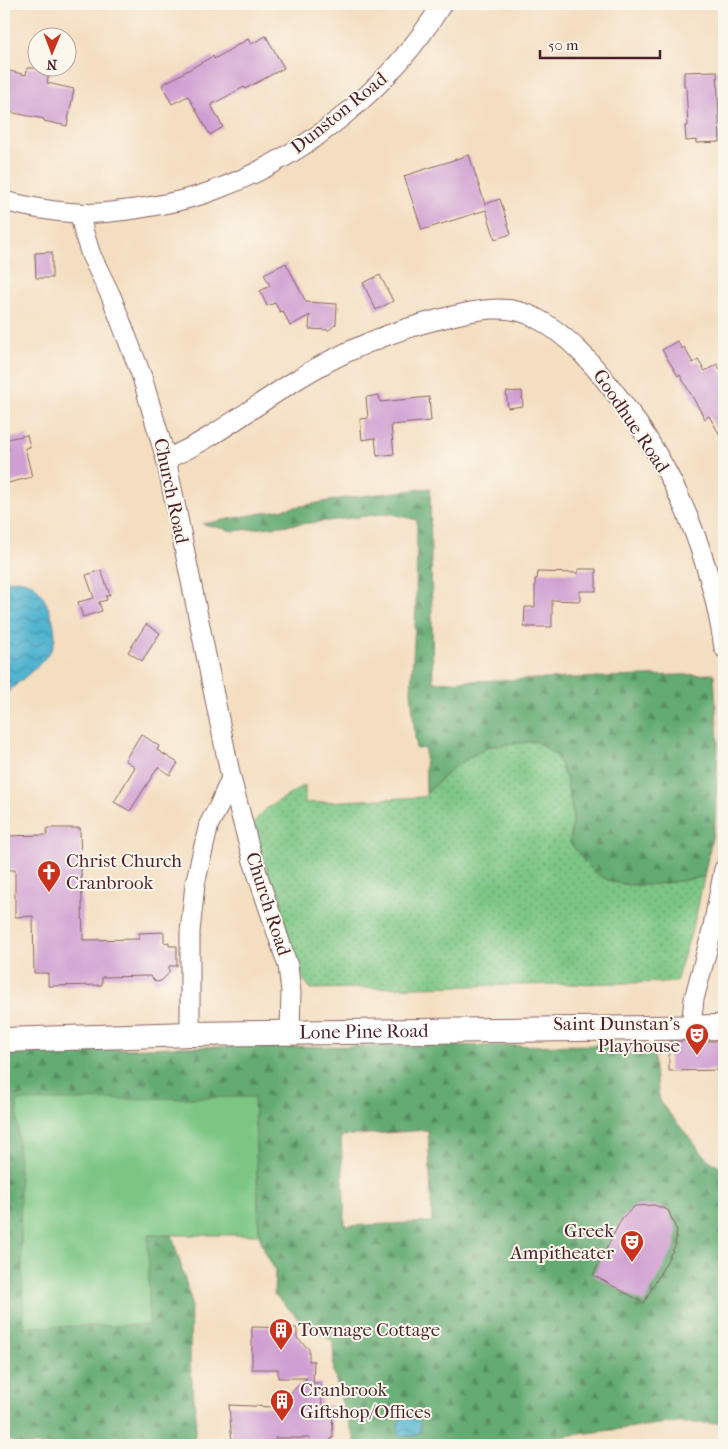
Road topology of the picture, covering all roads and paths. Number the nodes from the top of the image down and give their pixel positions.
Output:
1 (442, 4) edge
2 (4, 201) edge
3 (80, 214) junction
4 (166, 459) junction
5 (724, 648) edge
6 (230, 778) junction
7 (724, 869) edge
8 (691, 1027) junction
9 (724, 1027) edge
10 (290, 1032) junction
11 (190, 1034) junction
12 (4, 1040) edge

1 - 3 street, Dunston Road
2 - 3 street, Dunston Road
3 - 4 street, Church Road
4 - 5 street, Goodhue Road
4 - 6 street, Church Road
6 - 10 street, Church Road
6 - 11 street
7 - 8 street
8 - 9 street, Lone Pine Road
8 - 10 street, Lone Pine Road
10 - 11 street, Lone Pine Road
11 - 12 street, Lone Pine Road

